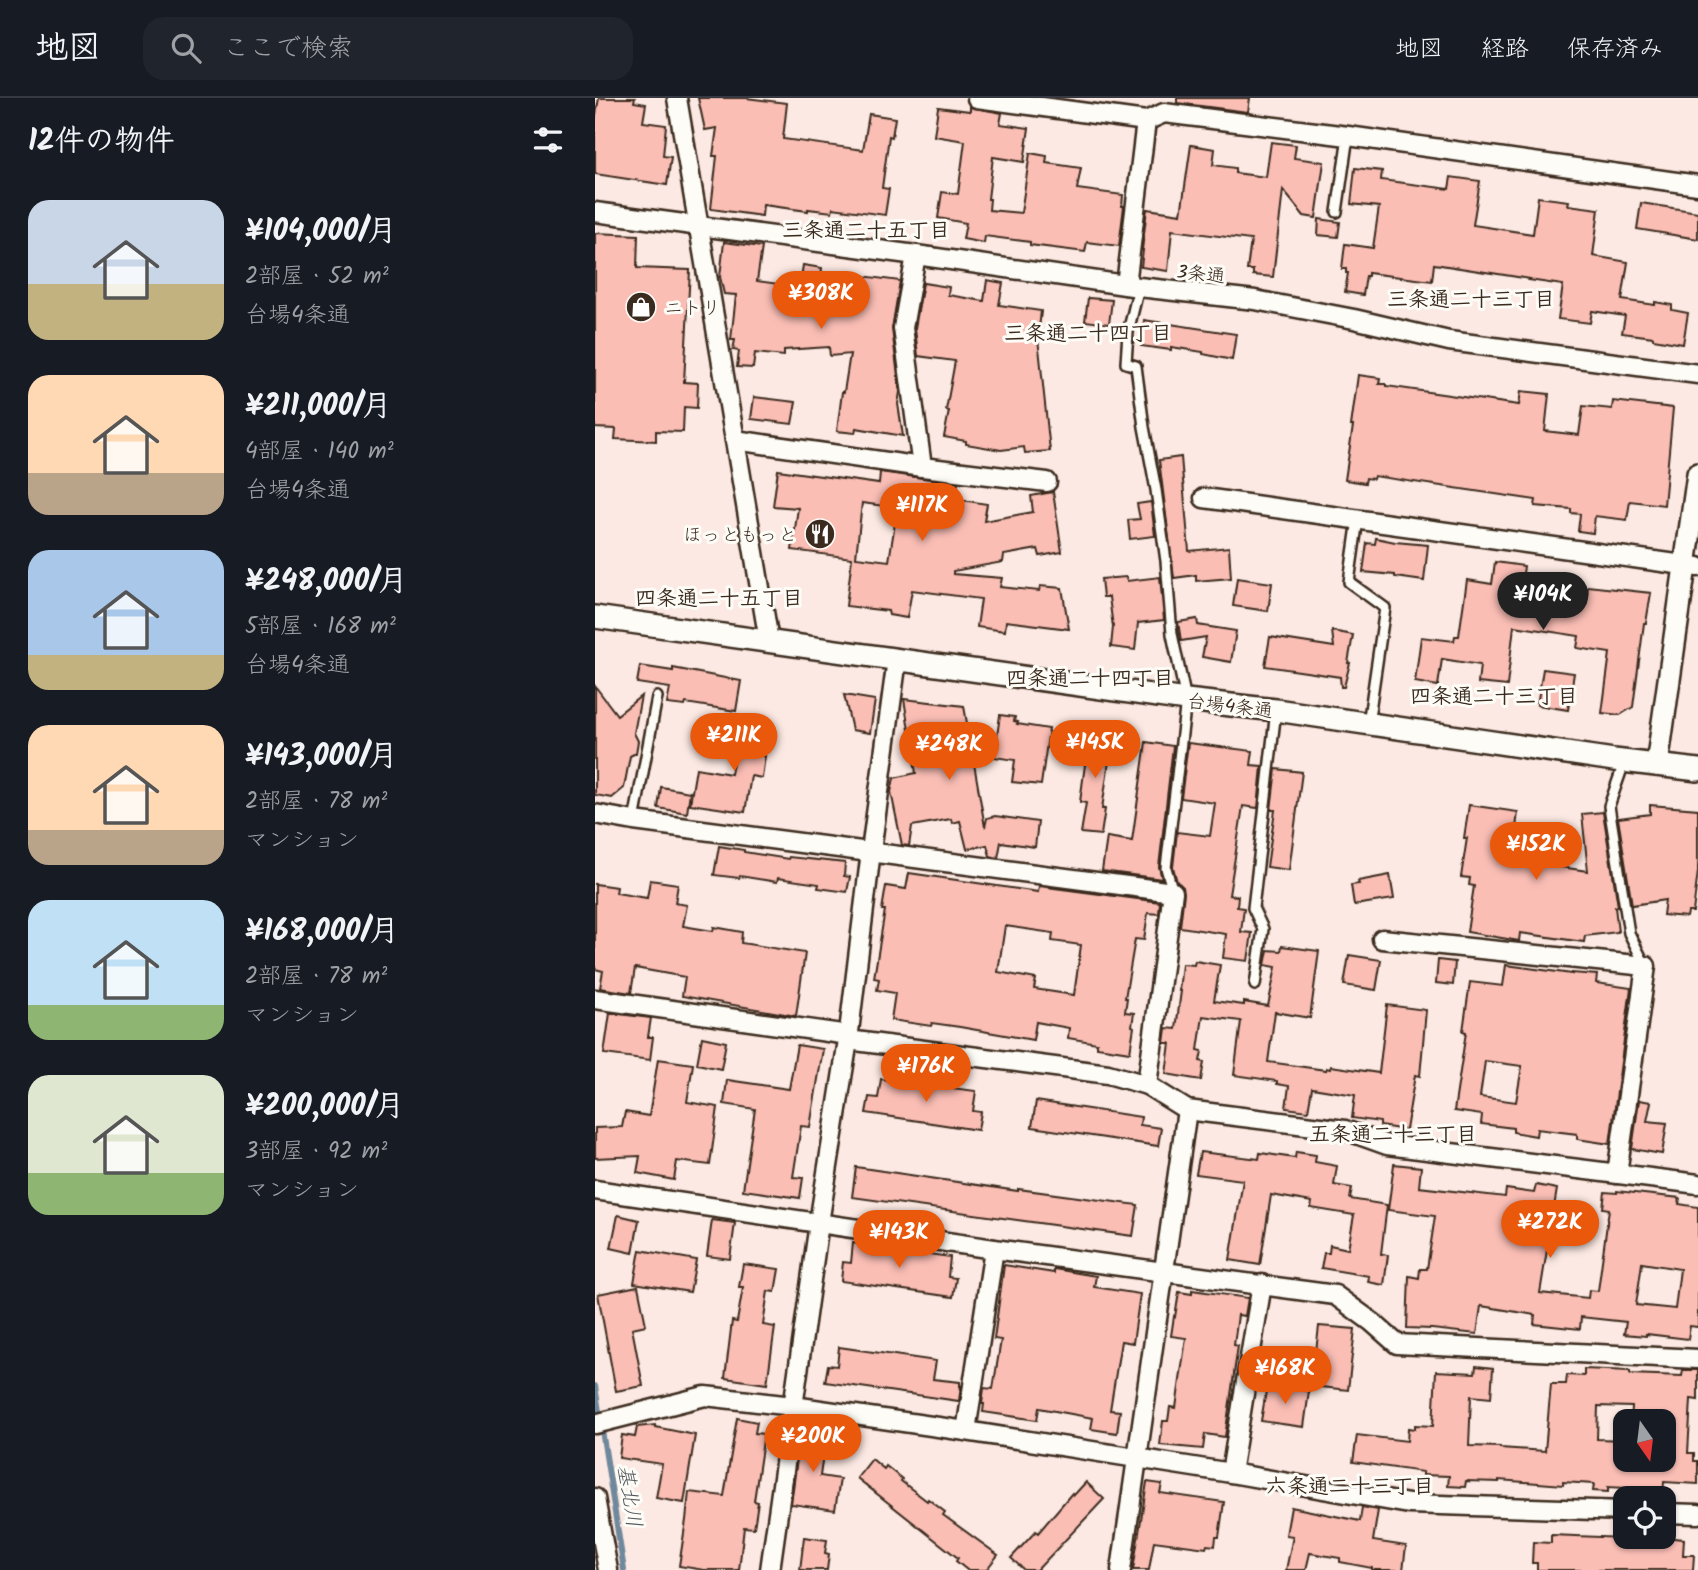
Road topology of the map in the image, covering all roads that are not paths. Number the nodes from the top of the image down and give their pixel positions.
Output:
1 (677, 98) edge
2 (977, 98) edge
3 (1146, 121) junction
4 (1348, 136) junction
5 (1698, 185) edge
6 (595, 212) edge
7 (1337, 212) dead end
8 (698, 225) junction
9 (916, 255) junction
10 (1133, 286) junction
11 (1698, 374) edge
12 (734, 440) junction
13 (922, 467) junction
14 (1698, 474) edge
15 (1047, 482) dead end
16 (1204, 498) dead end
17 (1358, 519) junction
18 (1692, 567) edge
19 (595, 617) edge
20 (769, 641) junction
21 (897, 659) junction
22 (657, 697) dead end
23 (1186, 700) junction
24 (1276, 710) junction
25 (1368, 724) junction
26 (1624, 761) junction
27 (1657, 765) junction
28 (1698, 770) edge
29 (595, 814) edge
30 (634, 821) junction
31 (870, 851) junction
32 (1173, 892) junction
33 (1381, 939) dead end
34 (1646, 966) junction
35 (1255, 985) dead end
36 (595, 999) edge
37 (848, 1038) junction
38 (1147, 1085) junction
39 (1187, 1110) junction
40 (1617, 1174) junction
41 (1698, 1184) edge
42 (595, 1190) edge
43 (818, 1223) junction
44 (994, 1249) junction
45 (1164, 1272) junction
46 (1262, 1284) junction
47 (1698, 1360) edge
48 (793, 1406) junction
49 (595, 1424) edge
50 (966, 1431) junction
51 (1137, 1459) junction
52 (1231, 1473) junction
53 (595, 1498) edge
54 (1613, 1511) edge
55 (1676, 1513) edge
56 (1698, 1514) edge
57 (608, 1570) edge
58 (770, 1570) edge
59 (1121, 1570) edge

1 - 8 street
2 - 3 street
3 - 4 street
3 - 10 street
4 - 5 street
4 - 7 lane
6 - 8 street, 3条通
8 - 9 street, 3条通
8 - 12 street
9 - 10 street, 3条通
9 - 13 street
10 - 11 street, 3条通
10 - 23 lane
12 - 13 street
12 - 20 street
13 - 15 street
14 - 18 street
16 - 17 street
17 - 18 street
17 - 25 lane
18 - 27 street
19 - 20 street, 台場4条通
20 - 21 street, 台場4条通
21 - 23 street, 台場4条通
21 - 31 street
22 - 30 lane
23 - 24 street, 台場4条通
23 - 32 lane
24 - 25 street, 台場4条通
24 - 35 lane
25 - 26 street, 台場4条通
26 - 27 street, 台場4条通
26 - 34 lane
27 - 28 street, 台場4条通
29 - 30 street
30 - 31 street
31 - 32 street
31 - 37 street
32 - 38 street
33 - 34 street
34 - 40 street
36 - 37 street
37 - 38 street
37 - 43 street
38 - 39 street
39 - 40 street
39 - 45 street
40 - 41 street
42 - 43 street
43 - 44 street
43 - 48 street
44 - 45 street
44 - 50 street
45 - 46 street
45 - 51 street
46 - 47 street
46 - 52 street
48 - 49 street
48 - 50 street
48 - 58 street
50 - 51 street
51 - 52 street
51 - 59 street
52 - 54 street
53 - 57 street
55 - 56 street

